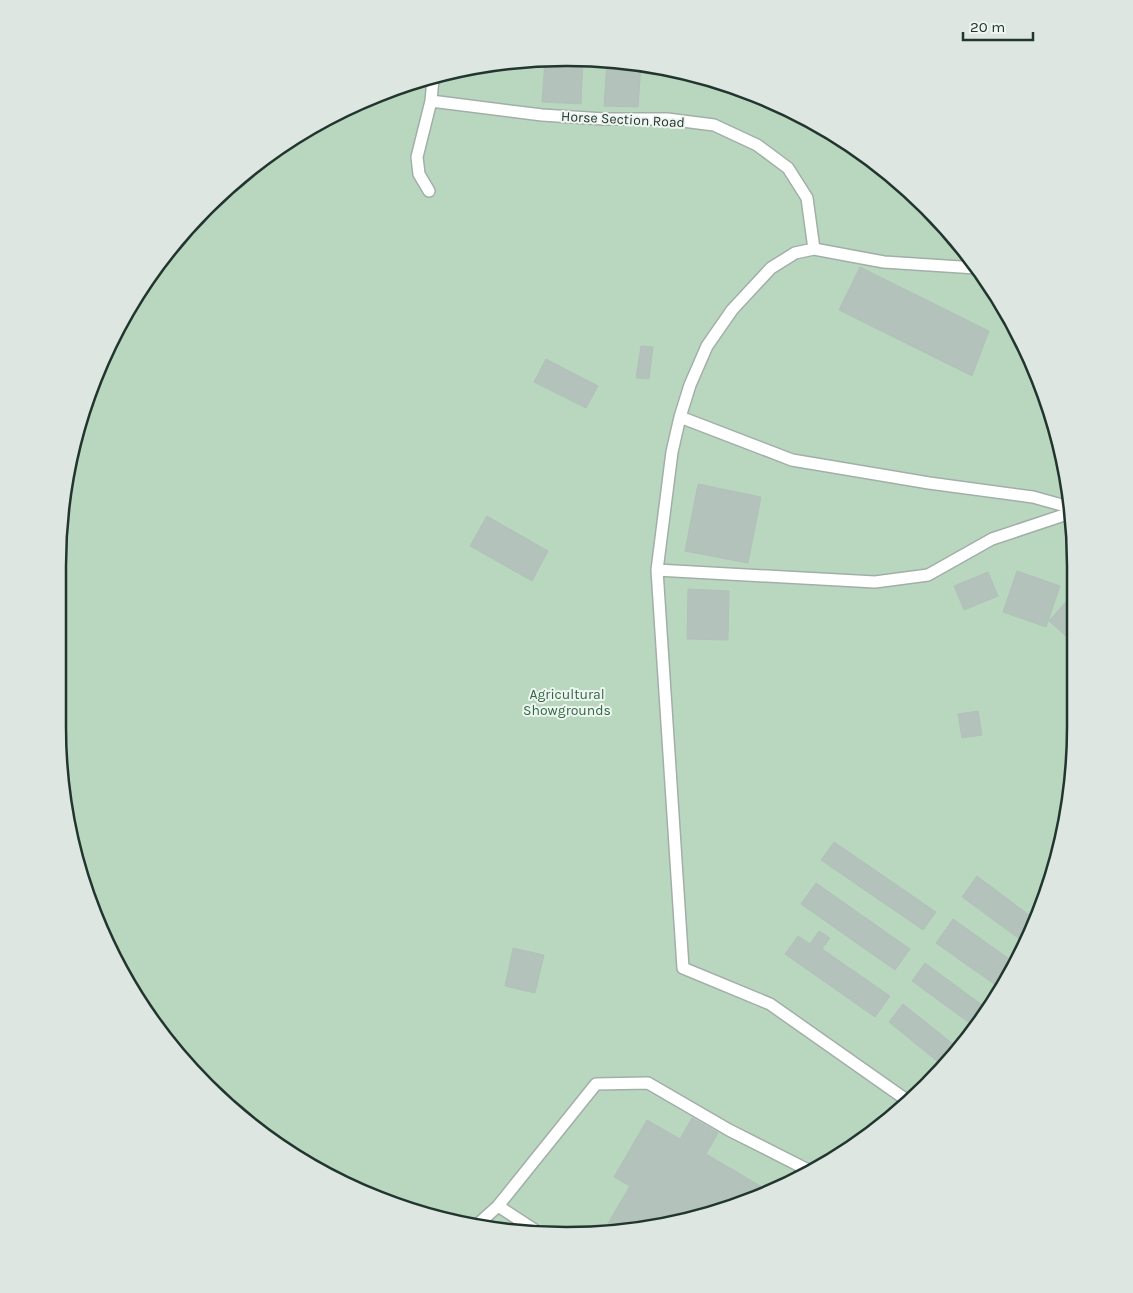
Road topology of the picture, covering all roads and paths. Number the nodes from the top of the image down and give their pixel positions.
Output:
1 (432, 85) edge
2 (431, 101) junction
3 (429, 191) dead end
4 (814, 248) junction
5 (967, 267) edge
6 (680, 417) junction
7 (1063, 505) edge
8 (1064, 515) edge
9 (658, 570) junction
10 (902, 1097) edge
11 (803, 1167) edge
12 (498, 1206) junction
13 (483, 1219) edge
14 (528, 1225) edge

1 - 2 lane
2 - 3 lane
2 - 4 lane, Horse Section Road
4 - 5 lane
4 - 6 lane
6 - 7 lane
6 - 9 lane
8 - 9 lane
9 - 10 lane
11 - 12 lane
12 - 13 lane
12 - 14 lane

